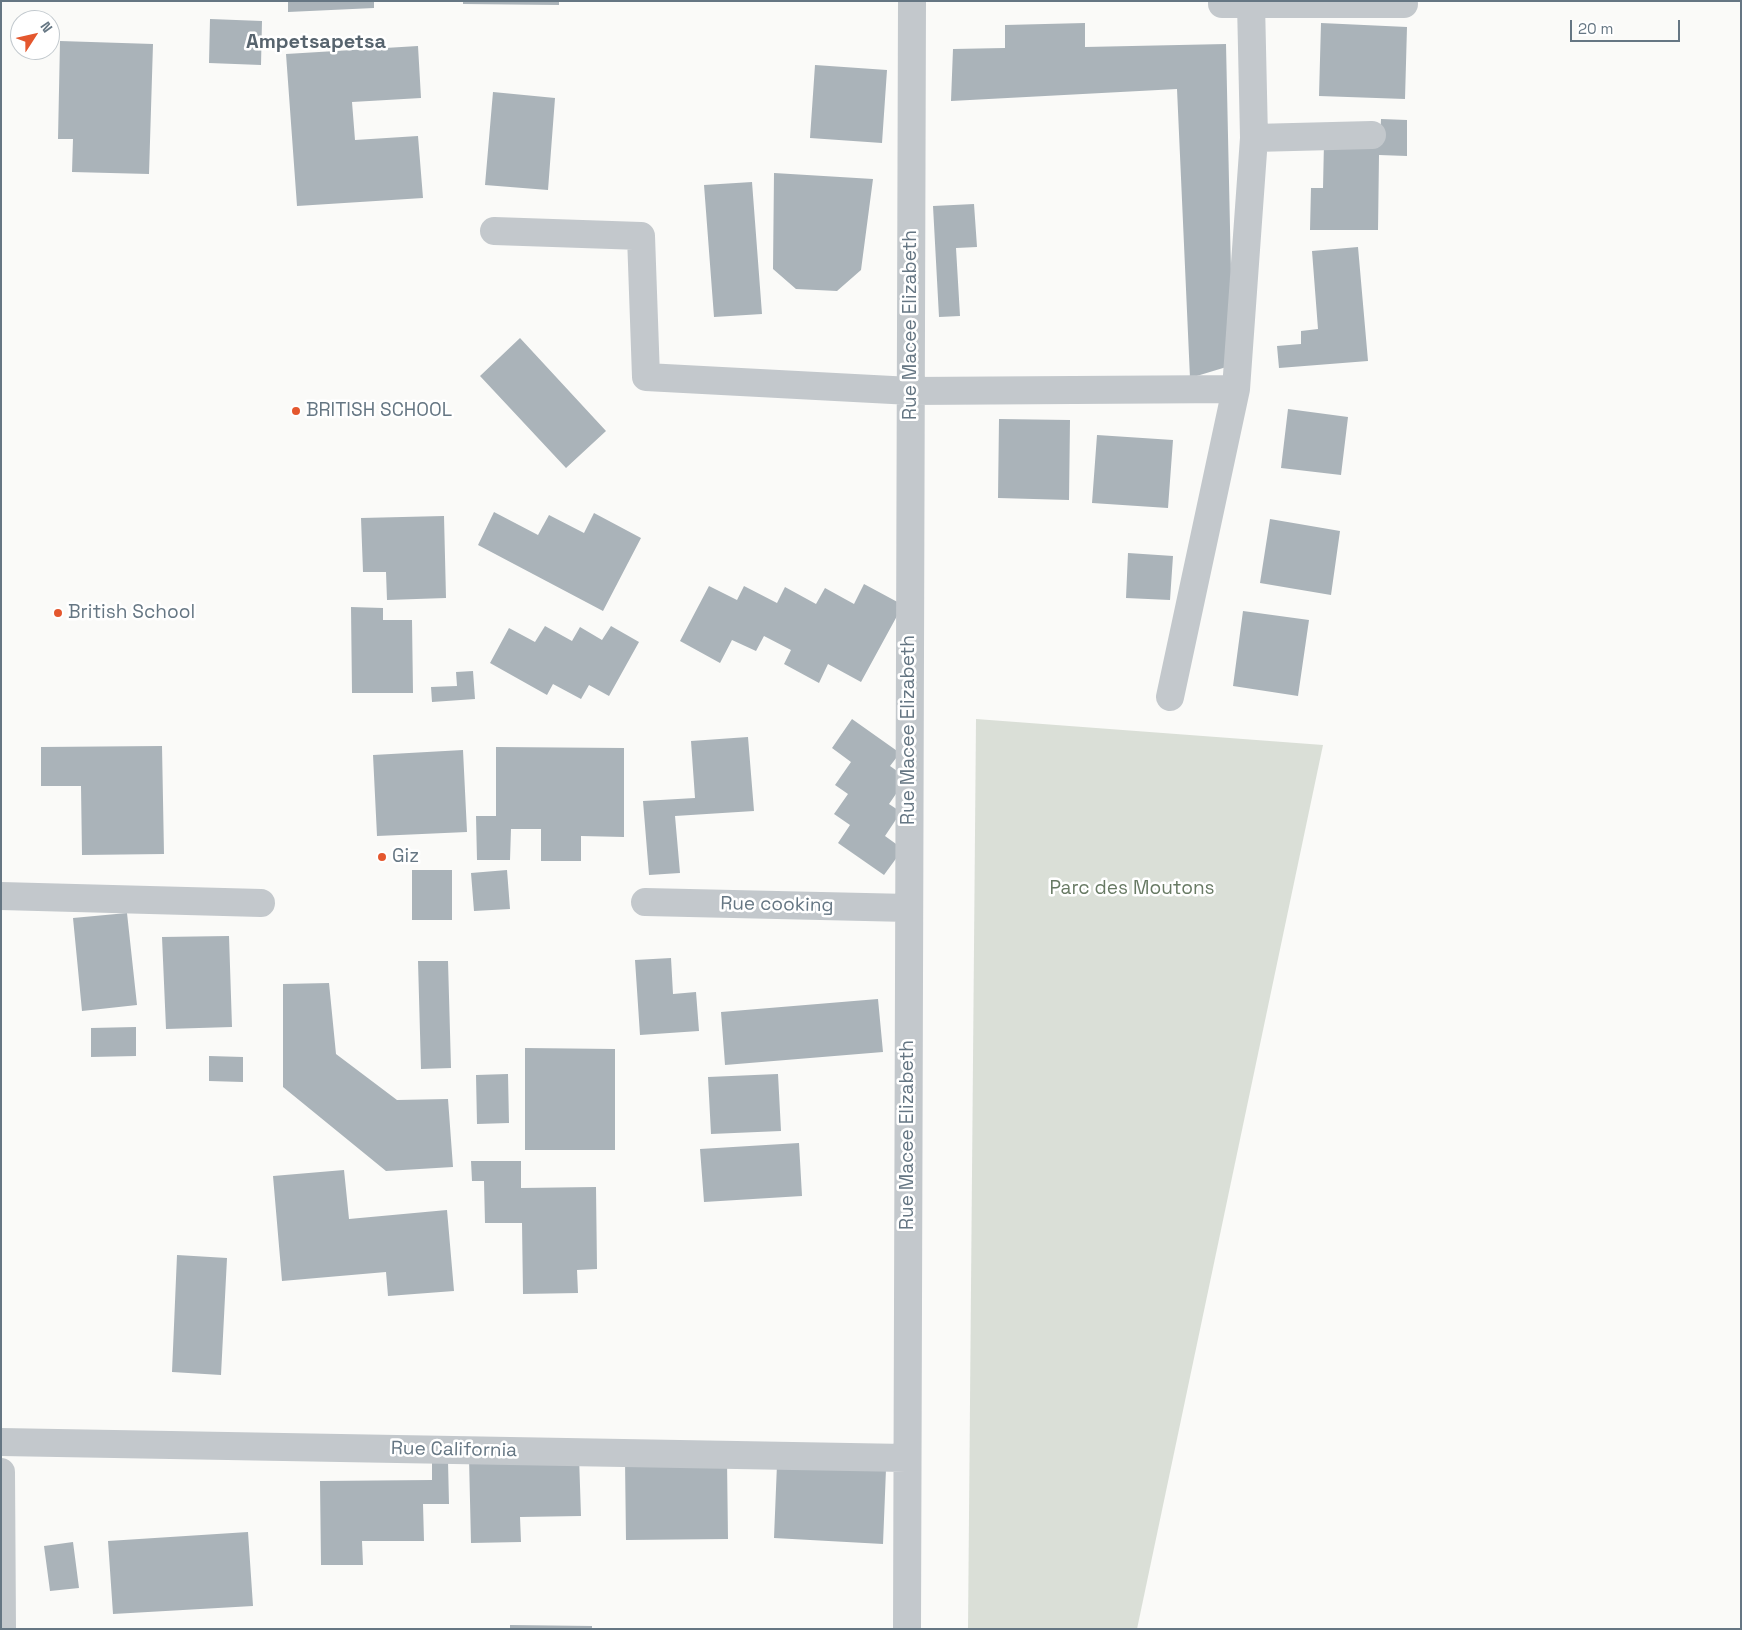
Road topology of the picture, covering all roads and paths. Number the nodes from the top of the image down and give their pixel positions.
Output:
1 (912, 1) edge
2 (1222, 1) edge
3 (1250, 3) junction
4 (1404, 4) dead end
5 (1372, 135) dead end
6 (1254, 138) junction
7 (494, 231) dead end
8 (1236, 389) junction
9 (911, 391) junction
10 (1170, 698) dead end
11 (1, 896) edge
12 (645, 902) dead end
13 (261, 903) dead end
14 (909, 908) junction
15 (1, 1442) edge
16 (906, 1458) junction
17 (1, 1472) edge
18 (2, 1629) edge
19 (907, 1629) edge

1 - 9 street, Rue Macee Elizabeth
2 - 3 street
3 - 4 street
3 - 6 street
5 - 6 street
6 - 8 street
7 - 9 street
8 - 9 street
8 - 10 street
9 - 14 street, Rue Macee Elizabeth
11 - 13 street
12 - 14 street, Rue cooking
14 - 16 street, Rue Macee Elizabeth
15 - 16 street, Rue California
16 - 19 street, Rue Macee Elizabeth
17 - 18 street

